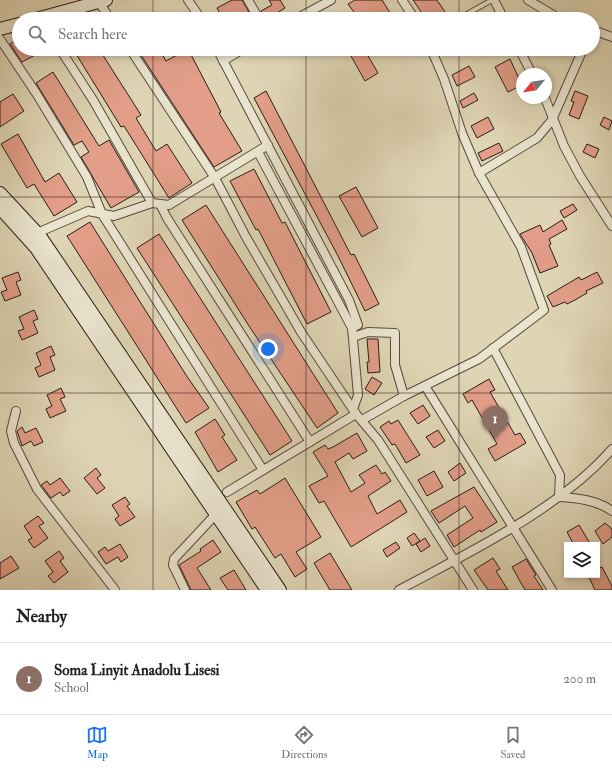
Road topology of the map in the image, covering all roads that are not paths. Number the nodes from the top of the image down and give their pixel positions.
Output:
1 (188, 0) edge
2 (248, 0) edge
3 (331, 0) edge
4 (402, 0) edge
5 (493, 0) edge
6 (528, 0) edge
7 (102, 1) edge
8 (62, 12) edge
9 (107, 12) edge
10 (196, 12) edge
11 (255, 12) edge
12 (309, 12) edge
13 (410, 12) edge
14 (471, 12) edge
15 (500, 12) edge
16 (548, 12) edge
17 (12, 26) edge
18 (0, 29) edge
19 (600, 33) edge
20 (612, 37) edge
21 (0, 39) edge
22 (65, 56) edge
23 (135, 56) edge
24 (220, 56) edge
25 (231, 56) edge
26 (434, 56) edge
27 (523, 56) edge
28 (580, 56) edge
29 (223, 61) junction
30 (529, 68) edge
31 (547, 104) edge
32 (552, 120) junction
33 (268, 145) junction
34 (258, 152) junction
35 (479, 173) junction
36 (215, 178) junction
37 (0, 193) edge
38 (156, 204) junction
39 (0, 208) edge
40 (102, 214) junction
41 (612, 226) edge
42 (37, 233) junction
43 (353, 332) junction
44 (493, 348) junction
45 (425, 386) junction
46 (404, 396) junction
47 (16, 411) dead end
48 (357, 415) junction
49 (310, 442) junction
50 (612, 450) edge
51 (263, 470) junction
52 (227, 492) dead end
53 (559, 497) junction
54 (612, 511) edge
55 (216, 514) junction
56 (514, 526) junction
57 (456, 560) junction
58 (115, 590) edge
59 (185, 590) edge
60 (267, 590) edge
61 (280, 590) edge
62 (398, 590) edge
63 (473, 590) edge
64 (552, 590) edge

1 - 10 street
2 - 11 street
3 - 12 street
4 - 13 street
5 - 14 lane
5 - 15 street
6 - 16 street
7 - 8 main road
7 - 9 street
17 - 18 main road
19 - 20 street
21 - 40 street
22 - 38 street
23 - 36 street
24 - 29 street
25 - 29 street
26 - 35 street
27 - 30 street
28 - 32 street
29 - 33 street
31 - 32 street
32 - 35 street
32 - 41 street
33 - 34 street
33 - 43 street
34 - 36 street
34 - 43 street
35 - 44 street
36 - 38 street
36 - 48 street
37 - 42 main road
38 - 40 street
38 - 49 street
39 - 55 main road
40 - 42 street
40 - 51 street
42 - 61 main road
43 - 46 street
43 - 48 street
44 - 45 street
44 - 53 street
45 - 46 street
45 - 56 street
46 - 48 street
47 - 58 street
48 - 49 street
48 - 57 street
49 - 51 street
50 - 53 street
51 - 52 street
53 - 54 street
53 - 56 street
55 - 59 street
55 - 60 main road
56 - 57 street
56 - 64 street
57 - 62 street
57 - 63 street

